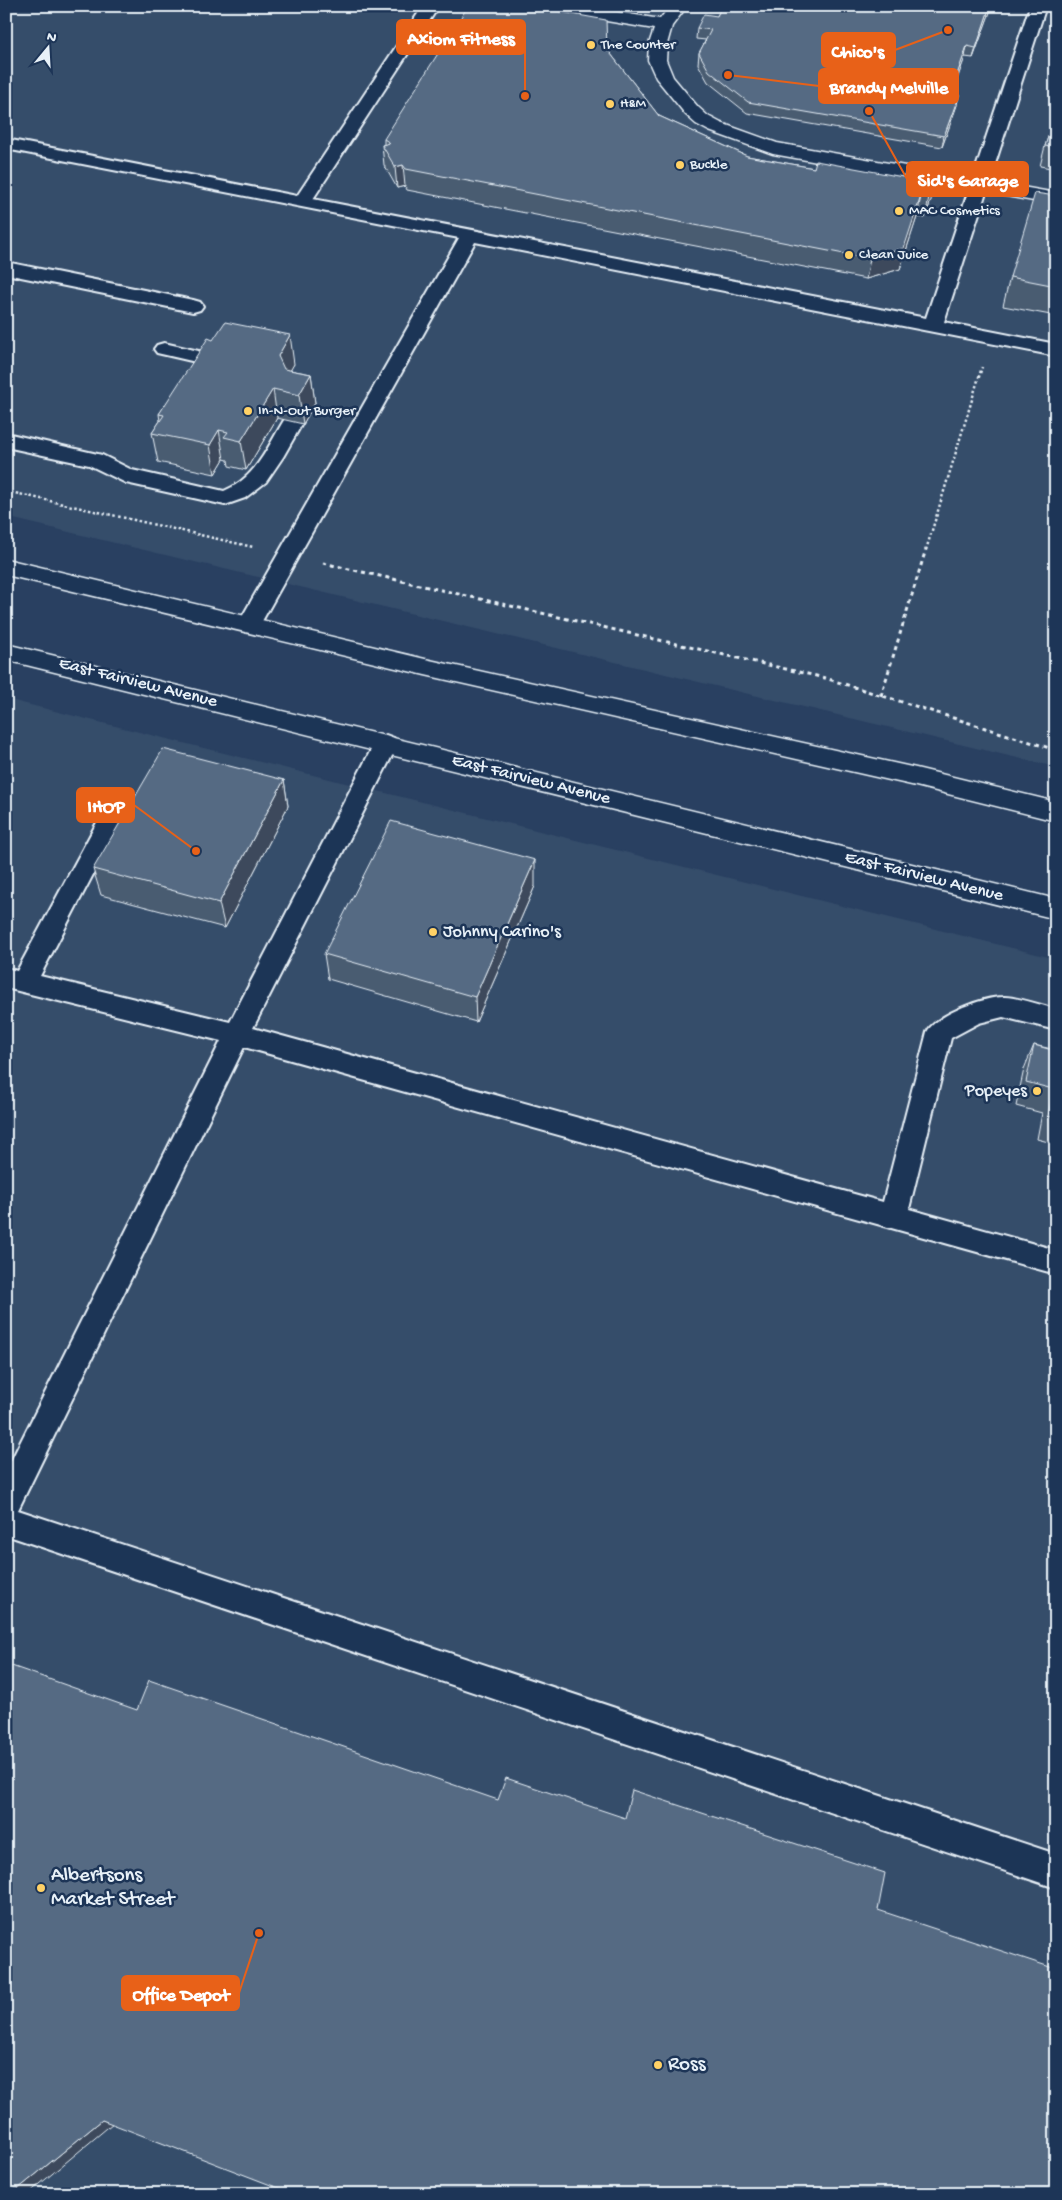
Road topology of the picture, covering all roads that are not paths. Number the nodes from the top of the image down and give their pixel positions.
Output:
1 (431, 6) edge
2 (547, 6) edge
3 (679, 6) edge
4 (1038, 6) edge
5 (664, 25) junction
6 (6, 144) edge
7 (980, 185) junction
8 (1056, 199) edge
9 (302, 202) junction
10 (470, 235) junction
11 (6, 268) edge
12 (193, 306) dead end
13 (933, 326) junction
14 (164, 349) dead end
15 (1056, 350) edge
16 (222, 362) edge
17 (293, 422) edge
18 (6, 440) edge
19 (6, 567) edge
20 (249, 624) junction
21 (6, 652) edge
22 (386, 744) junction
23 (1056, 812) edge
24 (110, 818) dead end
25 (1056, 909) edge
26 (15, 980) edge
27 (1056, 1020) edge
28 (940, 1032) joint
29 (236, 1034) junction
30 (893, 1217) junction
31 (1056, 1262) edge
32 (6, 1503) edge
33 (6, 1520) edge
34 (1056, 1871) edge

1 - 9 lane
2 - 5 main road
3 - 5 main road
4 - 7 lane
5 - 7 main road
6 - 9 lane
7 - 8 main road
7 - 13 lane
9 - 10 lane
10 - 13 lane
10 - 20 lane
11 - 12 lane
13 - 15 lane
14 - 16 lane
17 - 18 lane
19 - 20 main road
20 - 23 main road
21 - 22 main road, East Fairview Avenue
22 - 25 main road, East Fairview Avenue
22 - 29 lane
24 - 26 lane
26 - 29 lane
27 - 28 lane
28 - 30 lane
29 - 30 lane
29 - 32 lane
30 - 31 lane
33 - 34 lane

